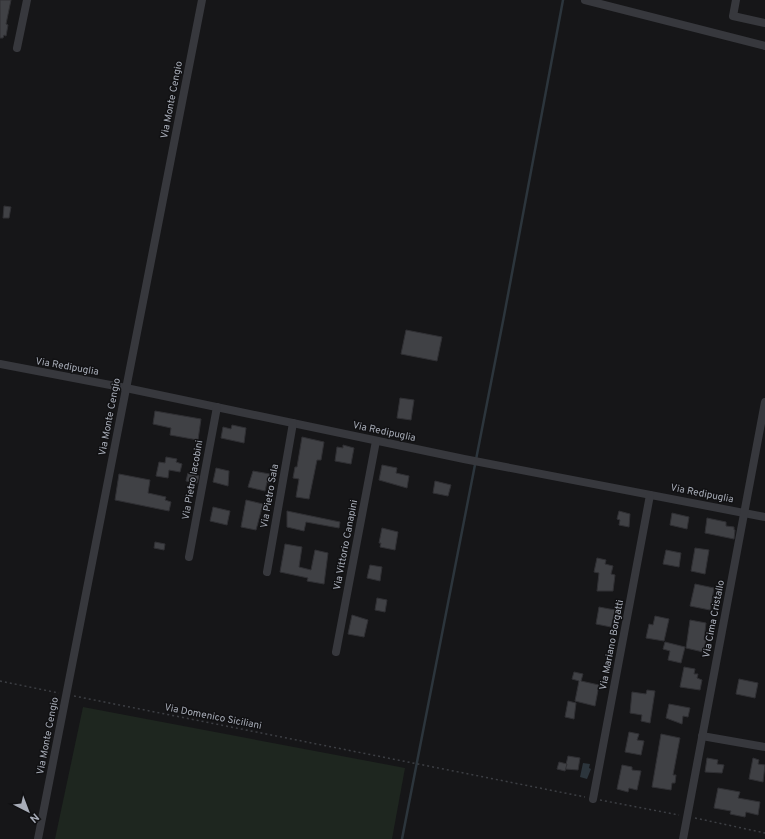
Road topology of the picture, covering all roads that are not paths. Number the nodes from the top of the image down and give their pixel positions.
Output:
1 (27, 0) edge
2 (202, 0) edge
3 (585, 0) edge
4 (736, 0) edge
5 (765, 23) edge
6 (765, 46) edge
7 (17, 48) dead end
8 (0, 364) edge
9 (126, 388) junction
10 (765, 402) edge
11 (217, 407) junction
12 (293, 423) junction
13 (376, 441) junction
14 (650, 495) junction
15 (744, 513) junction
16 (765, 517) edge
17 (189, 557) dead end
18 (267, 572) dead end
19 (336, 652) dead end
20 (702, 736) junction
21 (765, 748) edge
22 (593, 798) dead end
23 (38, 839) edge
24 (683, 839) edge

1 - 7 street
2 - 9 street, Via Monte Cengio
3 - 6 street
4 - 5 street
8 - 9 street, Via Redipuglia
9 - 11 street, Via Redipuglia
9 - 23 street, Via Monte Cengio
10 - 15 street, Via Cima Cristallo
11 - 12 street, Via Redipuglia
11 - 17 street, Via Pietro Iacobini
12 - 13 street, Via Redipuglia
12 - 18 street, Via Pietro Sala
13 - 14 street, Via Redipuglia
13 - 19 street, Via Vittorio Canapini
14 - 15 street, Via Redipuglia
14 - 22 street, Via Mariano Borgatti
15 - 16 street, Via Redipuglia
15 - 20 street, Via Cima Cristallo
20 - 21 street
20 - 24 street, Via Cima Cristallo

